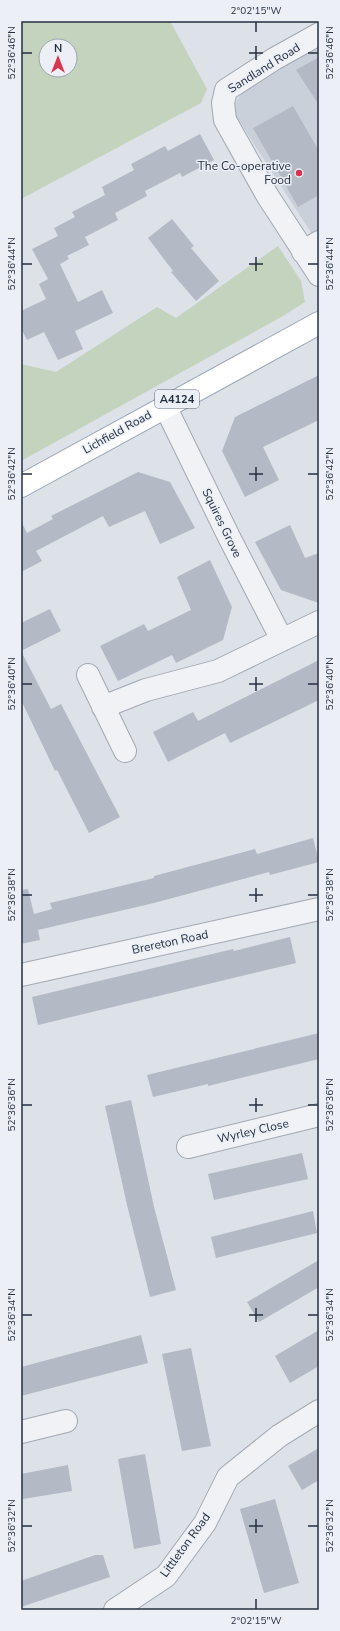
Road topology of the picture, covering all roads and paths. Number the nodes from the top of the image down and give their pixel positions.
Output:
1 (319, 34) edge
2 (311, 247) edge
3 (319, 275) edge
4 (319, 323) edge
5 (165, 406) junction
6 (21, 486) edge
7 (319, 622) edge
8 (282, 640) junction
9 (88, 675) dead end
10 (103, 707) junction
11 (125, 751) dead end
12 (319, 909) edge
13 (21, 975) edge
14 (319, 1115) edge
15 (188, 1147) dead end
16 (319, 1411) edge
17 (66, 1421) dead end
18 (21, 1432) edge
19 (115, 1610) edge

1 - 2 street, Sandland Road
2 - 3 street, Sandland Road
4 - 5 main road, Lichfield Road / A4124
5 - 6 main road, Lichfield Road / A4124
5 - 8 street, Squires Grove
7 - 8 street
8 - 10 street
9 - 10 street
10 - 11 street
12 - 13 street, Brereton Road
14 - 15 street, Wyrley Close
16 - 19 street, Littleton Road
17 - 18 street

